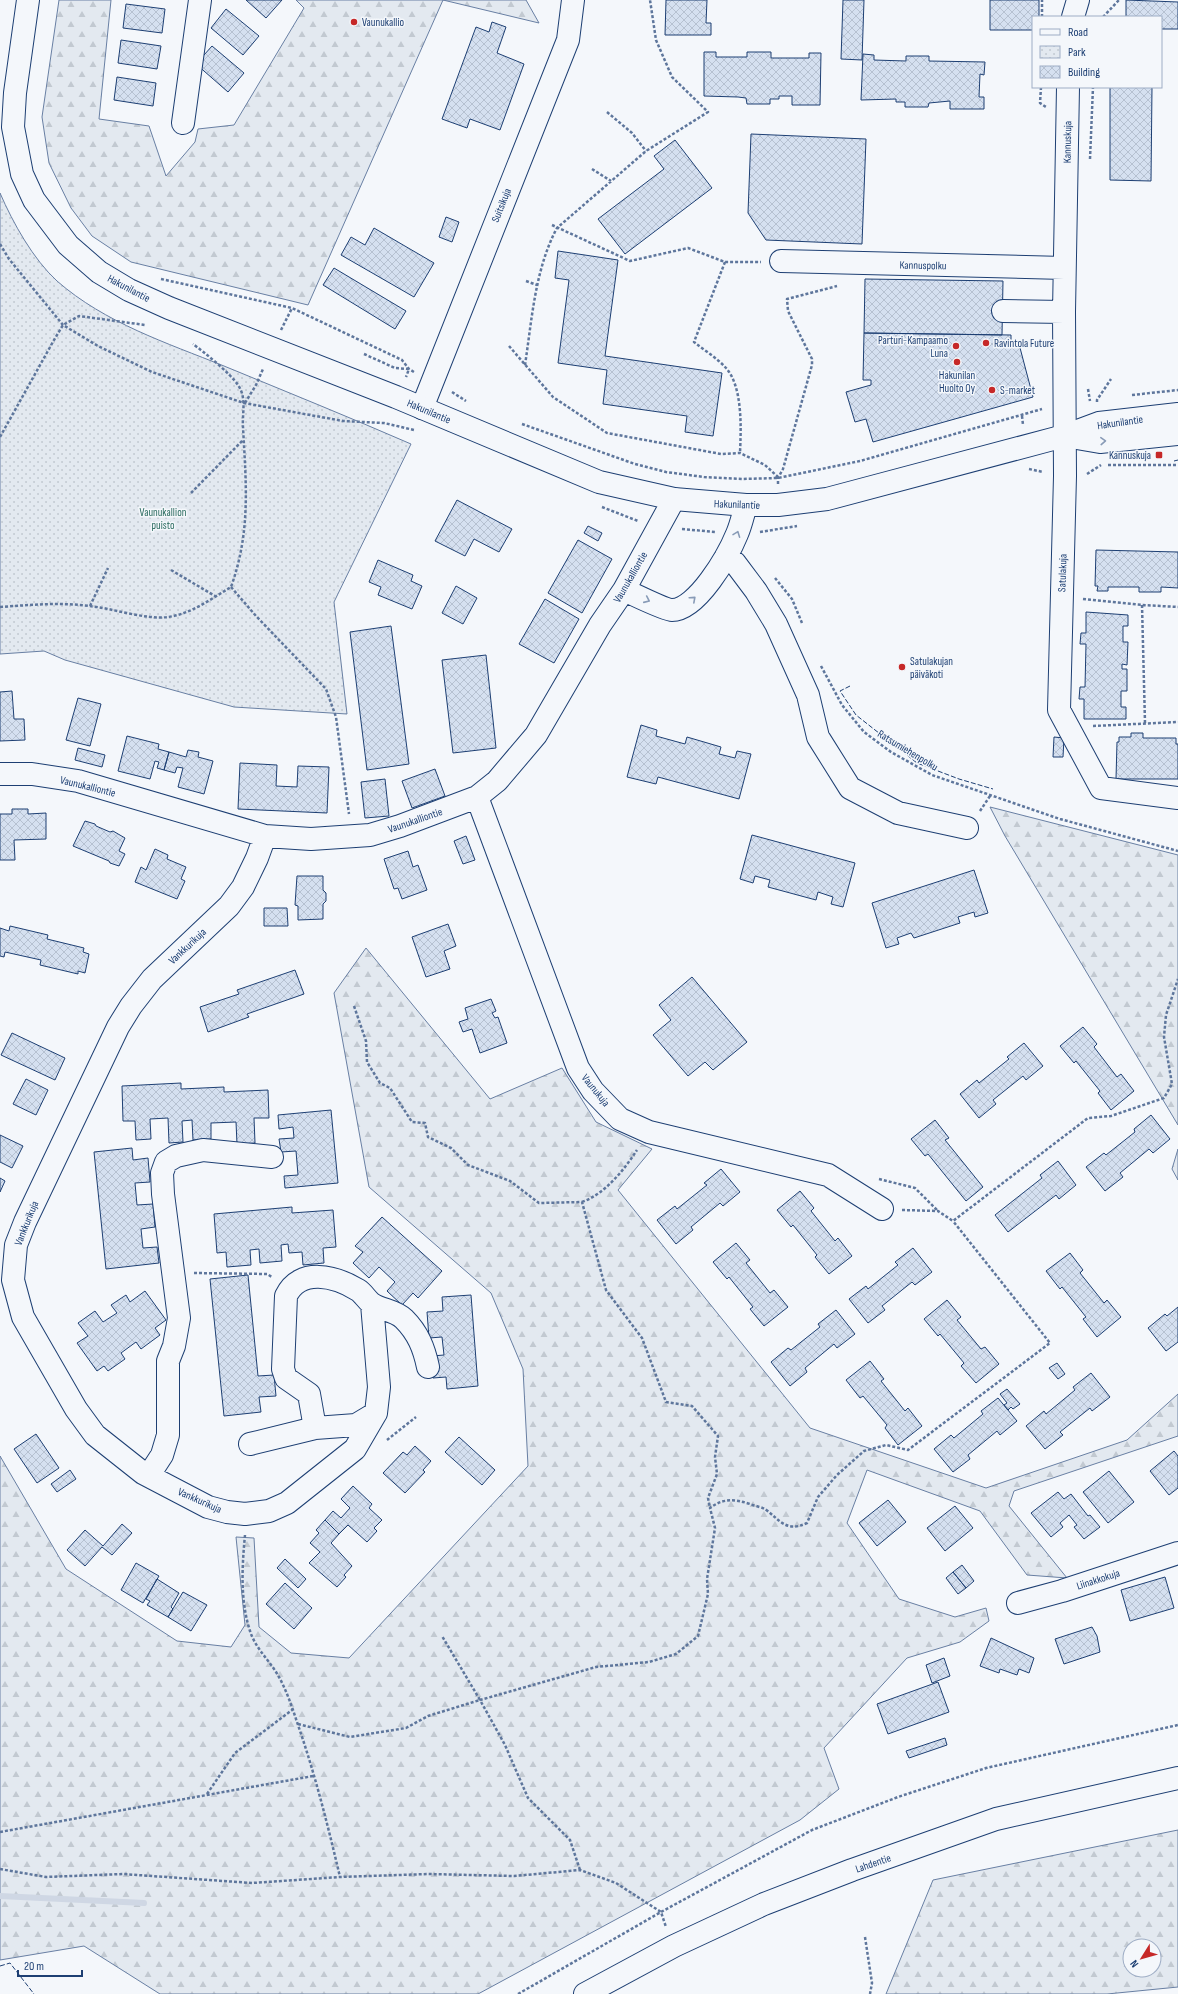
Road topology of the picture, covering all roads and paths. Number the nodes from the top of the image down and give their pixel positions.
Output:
1 (28, 0) edge
2 (200, 0) edge
3 (573, 0) edge
4 (650, 0) edge
5 (1042, 0) edge
6 (1078, 0) edge
7 (1119, 0) edge
8 (1042, 16) edge
9 (1073, 16) edge
10 (1104, 16) edge
11 (1068, 88) edge
12 (608, 112) dead end
13 (183, 123) dead end
14 (646, 151) junction
15 (592, 169) dead end
16 (612, 181) junction
17 (552, 225) dead end
18 (557, 228) junction
19 (725, 262) junction
20 (781, 262) joint
21 (1064, 268) junction
22 (526, 281) dead end
23 (537, 285) junction
24 (839, 285) dead end
25 (292, 308) dead end
26 (1003, 311) dead end
27 (1064, 312) junction
28 (145, 325) dead end
29 (279, 334) dead end
30 (193, 344) dead end
31 (509, 346) dead end
32 (364, 354) dead end
33 (525, 365) junction
34 (265, 366) dead end
35 (409, 370) dead end
36 (1111, 379) dead end
37 (1097, 400) dead end
38 (244, 403) junction
39 (422, 408) junction
40 (1178, 414) edge
41 (1178, 434) edge
42 (1064, 436) junction
43 (0, 437) edge
44 (244, 440) junction
45 (740, 453) junction
46 (1178, 465) edge
47 (1027, 469) dead end
48 (1065, 476) junction
49 (191, 493) dead end
50 (674, 499) junction
51 (746, 505) junction
52 (726, 556) junction
53 (108, 568) dead end
54 (171, 570) dead end
55 (774, 575) dead end
56 (231, 587) junction
57 (624, 590) junction
58 (215, 596) junction
59 (1077, 598) dead end
60 (1142, 605) junction
61 (90, 606) junction
62 (0, 607) edge
63 (1178, 607) edge
64 (803, 627) dead end
65 (818, 661) dead end
66 (1178, 722) edge
67 (1145, 723) junction
68 (1086, 726) dead end
69 (0, 774) edge
70 (477, 797) junction
71 (1178, 798) edge
72 (967, 828) dead end
73 (265, 836) junction
74 (352, 836) junction
75 (1178, 851) edge
76 (1178, 979) edge
77 (354, 1006) dead end
78 (649, 1132) junction
79 (272, 1157) dead end
80 (877, 1179) dead end
81 (582, 1202) junction
82 (882, 1209) joint
83 (938, 1211) junction
84 (953, 1221) junction
85 (174, 1275) junction
86 (291, 1286) junction
87 (372, 1304) junction
88 (428, 1367) dead end
89 (376, 1413) junction
90 (316, 1428) junction
91 (250, 1444) dead end
92 (149, 1475) junction
93 (710, 1508) junction
94 (245, 1514) junction
95 (1178, 1553) edge
96 (1018, 1603) dead end
97 (442, 1636) dead end
98 (480, 1700) junction
99 (292, 1710) junction
100 (298, 1724) junction
101 (1178, 1725) edge
102 (313, 1776) junction
103 (1178, 1778) edge
104 (207, 1794) junction
105 (0, 1832) edge
106 (0, 1869) edge
107 (580, 1870) junction
108 (340, 1877) junction
109 (660, 1912) junction
110 (865, 1937) dead end
111 (518, 1994) edge
112 (585, 1994) edge
113 (870, 1994) edge

1 - 39 street, Hakunilantie
2 - 13 street
3 - 39 street, Suitsikuja
4 - 14 path
5 - 8 path
6 - 9 street
7 - 10 path
11 - 21 street, Kannuskuja
12 - 14 path
14 - 16 path
15 - 16 path
16 - 18 path
17 - 18 path
18 - 19 path
18 - 23 path
19 - 20 path
19 - 45 path
20 - 21 street, Kannuspolku
21 - 27 street, Kannuskuja
22 - 23 path
23 - 33 path
24 - 45 path
25 - 29 path
26 - 27 street
27 - 42 street, Kannuskuja
28 - 43 path
30 - 38 path
31 - 33 path
32 - 35 path
33 - 45 path
34 - 38 path
36 - 37 path
38 - 44 path
39 - 50 street, Hakunilantie
40 - 42 street, Hakunilantie
42 -> 41 street, Hakunilantie
42 - 48 street, Satulakuja
42 - 51 street, Hakunilantie
44 - 49 path
44 - 56 path
46 - 48 path
47 - 48 path
48 - 71 street, Satulakuja
50 - 51 street, Hakunilantie
50 - 57 street, Vaunukalliontie
52 -> 51 street
57 -> 52 street
52 - 72 street
53 - 61 path
54 - 58 path
55 - 64 path
56 - 58 path
56 - 74 path
57 - 70 street, Vaunukalliontie
58 - 61 path
59 - 60 path
60 - 63 path
60 - 67 path
61 - 62 path
65 - 75 path, Ratsumiehenpolku
66 - 67 path
67 - 68 path
69 - 73 street, Vaunukalliontie
70 - 74 street, Vaunukalliontie
70 - 78 street, Vaunukuja
73 - 74 street, Vaunukalliontie
73 - 92 street, Vankkurikuja
76 - 84 path
77 - 81 path
78 - 81 path
78 - 82 street, Vaunukuja
79 - 85 street
80 - 83 path
81 - 93 path
82 - 83 path
83 - 84 path
84 - 93 path
85 - 86 path
85 - 92 street
86 - 87 street
86 - 90 street
87 - 88 street
87 - 89 street
89 - 90 street
89 - 94 street, Vankkurikuja
90 - 91 street
92 - 94 street, Vankkurikuja
93 - 98 path
94 - 99 path
95 - 96 street, Liinakkokuja
97 - 98 path
98 - 100 path
98 - 107 path
99 - 100 path
99 - 104 path
100 - 102 path
101 - 109 path
102 - 104 path
102 - 108 path
103 - 112 street, Lahdentie
104 - 105 path
106 - 108 path
107 - 108 path
107 - 109 path
109 - 111 path
110 - 113 path

